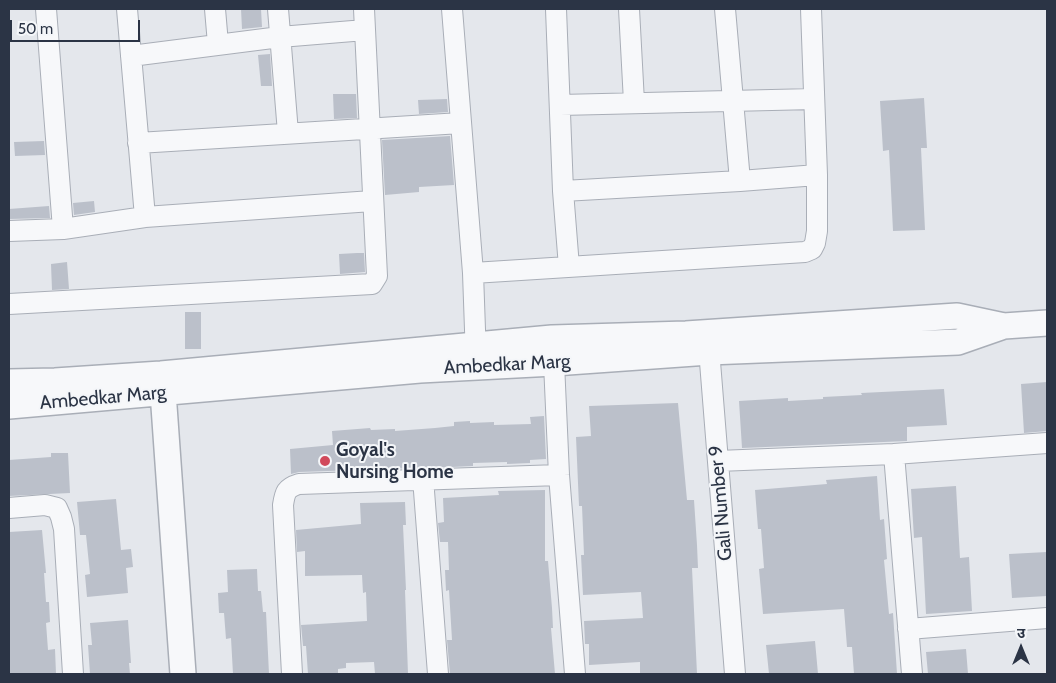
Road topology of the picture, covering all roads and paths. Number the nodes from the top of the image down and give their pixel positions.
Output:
1 (46, 9) edge
2 (128, 9) edge
3 (215, 9) edge
4 (278, 9) edge
5 (364, 9) edge
6 (452, 9) edge
7 (556, 9) edge
8 (629, 9) edge
9 (634, 9) edge
10 (725, 9) edge
11 (811, 9) edge
12 (364, 30) junction
13 (280, 37) junction
14 (218, 44) junction
15 (132, 56) junction
16 (814, 99) junction
17 (733, 101) junction
18 (634, 102) junction
19 (560, 105) junction
20 (461, 123) junction
21 (370, 130) junction
22 (288, 133) junction
23 (138, 143) junction
24 (818, 174) junction
25 (740, 181) junction
26 (563, 191) junction
27 (372, 201) junction
28 (145, 217) junction
29 (63, 229) junction
30 (9, 231) edge
31 (569, 267) junction
32 (473, 273) junction
33 (9, 304) edge
34 (1047, 323) edge
35 (708, 342) junction
36 (476, 356) junction
37 (554, 363) junction
38 (9, 382) edge
39 (162, 384) junction
40 (9, 406) edge
41 (1047, 443) edge
42 (894, 454) junction
43 (718, 461) junction
44 (559, 475) junction
45 (423, 478) junction
46 (9, 508) edge
47 (1047, 618) edge
48 (908, 629) junction
49 (74, 674) edge
50 (183, 674) edge
51 (292, 674) edge
52 (438, 674) edge
53 (576, 674) edge
54 (735, 674) edge
55 (912, 674) edge

1 - 29 street
2 - 15 street
3 - 14 street
4 - 13 street
5 - 12 street
6 - 20 street
7 - 19 street
8 - 9 street
8 - 18 street
10 - 17 street
11 - 16 street
12 - 13 street
12 - 21 street
13 - 14 street
13 - 22 street
14 - 15 street
15 - 23 street
16 - 17 street
16 - 24 street
17 - 18 street
17 - 25 street
18 - 19 street
19 - 26 street
20 - 21 street
20 - 32 street
21 - 22 street
21 - 27 street
22 - 23 street
23 - 28 street
24 - 25 street
24 - 31 street
25 - 26 street
26 - 31 street
27 - 28 street
27 - 33 street
28 - 29 street
29 - 30 street
31 - 32 street
32 - 36 street
34 - 35 street, Ambedkar Marg
35 - 36 street, Ambedkar Marg
35 - 37 street, Ambedkar Marg
35 - 43 street, Gali Number 9
36 - 37 street, Ambedkar Marg
36 - 39 street, Ambedkar Marg
37 - 44 street
38 - 39 street, Ambedkar Marg
39 - 40 street, Ambedkar Marg
39 - 50 street
41 - 42 street
42 - 43 street
42 - 48 street
43 - 54 street, Gali Number 9
44 - 45 street
44 - 53 street
45 - 51 street
45 - 52 street
46 - 49 street
47 - 48 street
48 - 55 street

